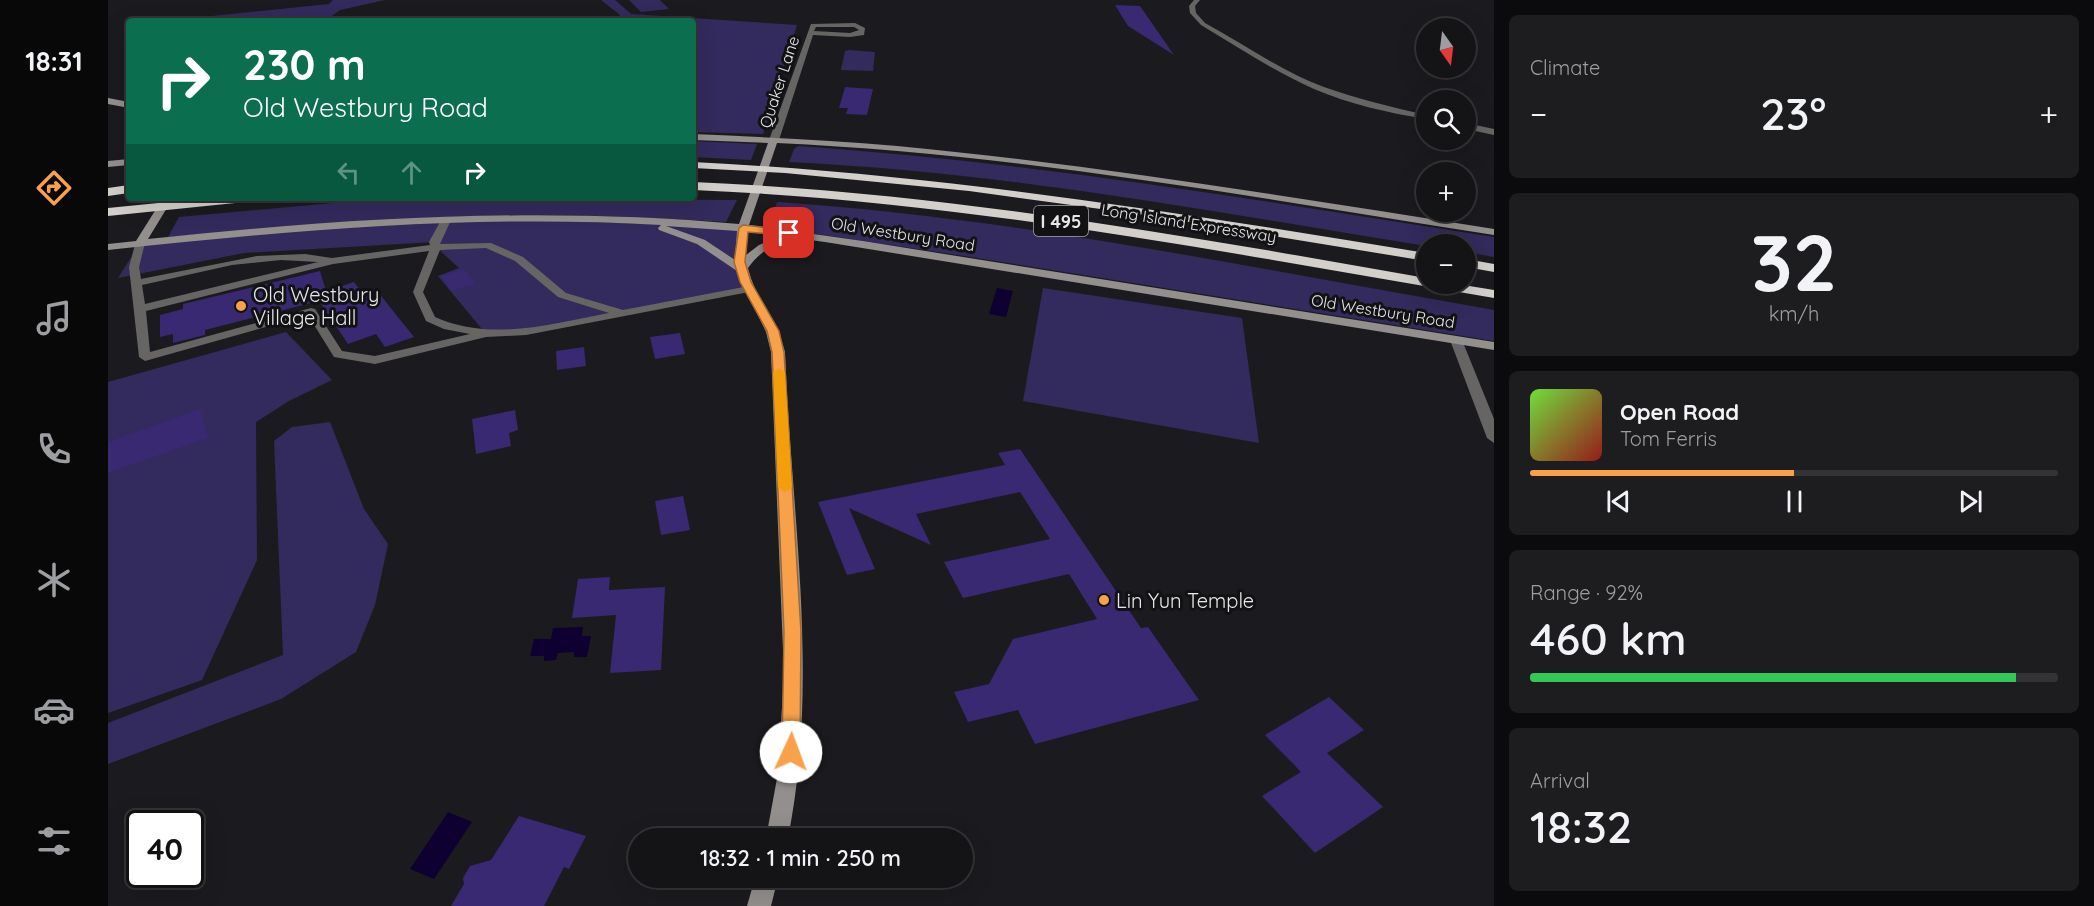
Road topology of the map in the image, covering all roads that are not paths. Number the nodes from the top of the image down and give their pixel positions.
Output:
1 (1197, 0) edge
2 (810, 33) junction
3 (108, 100) edge
4 (126, 104) edge
5 (1416, 114) edge
6 (1476, 128) edge
7 (1494, 132) edge
8 (696, 137) edge
9 (774, 140) junction
10 (126, 162) edge
11 (108, 164) edge
12 (696, 165) edge
13 (696, 186) edge
14 (126, 189) edge
15 (108, 192) edge
16 (166, 201) edge
17 (216, 201) edge
18 (108, 212) edge
19 (446, 220) junction
20 (634, 221) junction
21 (743, 228) junction
22 (1494, 232) edge
23 (803, 235) junction
24 (140, 243) junction
25 (108, 247) edge
26 (436, 247) junction
27 (1416, 255) edge
28 (333, 261) junction
29 (1476, 265) edge
30 (1494, 268) edge
31 (741, 269) junction
32 (1416, 280) edge
33 (136, 283) junction
34 (749, 289) junction
35 (1476, 291) edge
36 (1494, 294) edge
37 (140, 309) junction
38 (627, 314) junction
39 (486, 334) junction
40 (1456, 340) junction
41 (1494, 346) edge
42 (1494, 438) edge
43 (779, 828) edge
44 (764, 888) edge
45 (759, 906) edge

1 - 5 street
2 - 2 street, Quaker Lane
2 - 9 street, Quaker Lane
3 - 4 main road
6 - 7 street
8 - 9 main road
9 - 21 main road
9 - 22 main road
10 - 11 main road
12 - 27 highway, Long Island Expressway / I 495
13 - 32 highway, Long Island Expressway / I 495
14 - 15 highway
16 - 24 main road
17 - 18 highway
19 - 20 main road, Old Westbury Road
19 - 24 main road, Old Westbury Road
19 - 26 lane
20 - 21 main road, Old Westbury Road
20 - 31 main road
21 - 23 main road, Old Westbury Road
21 - 31 main road
23 - 31 main road
23 - 40 main road, Old Westbury Road
24 - 25 main road, Old Westbury Road
24 - 33 lane
26 - 28 lane
26 - 38 lane
26 - 39 lane
28 - 33 lane
28 - 37 lane
29 - 30 highway
31 - 34 main road
33 - 37 lane
34 - 38 lane
34 - 43 main road
35 - 36 highway
37 - 39 lane
38 - 39 lane
40 - 41 main road, Old Westbury Road
40 - 42 street
44 - 45 main road

